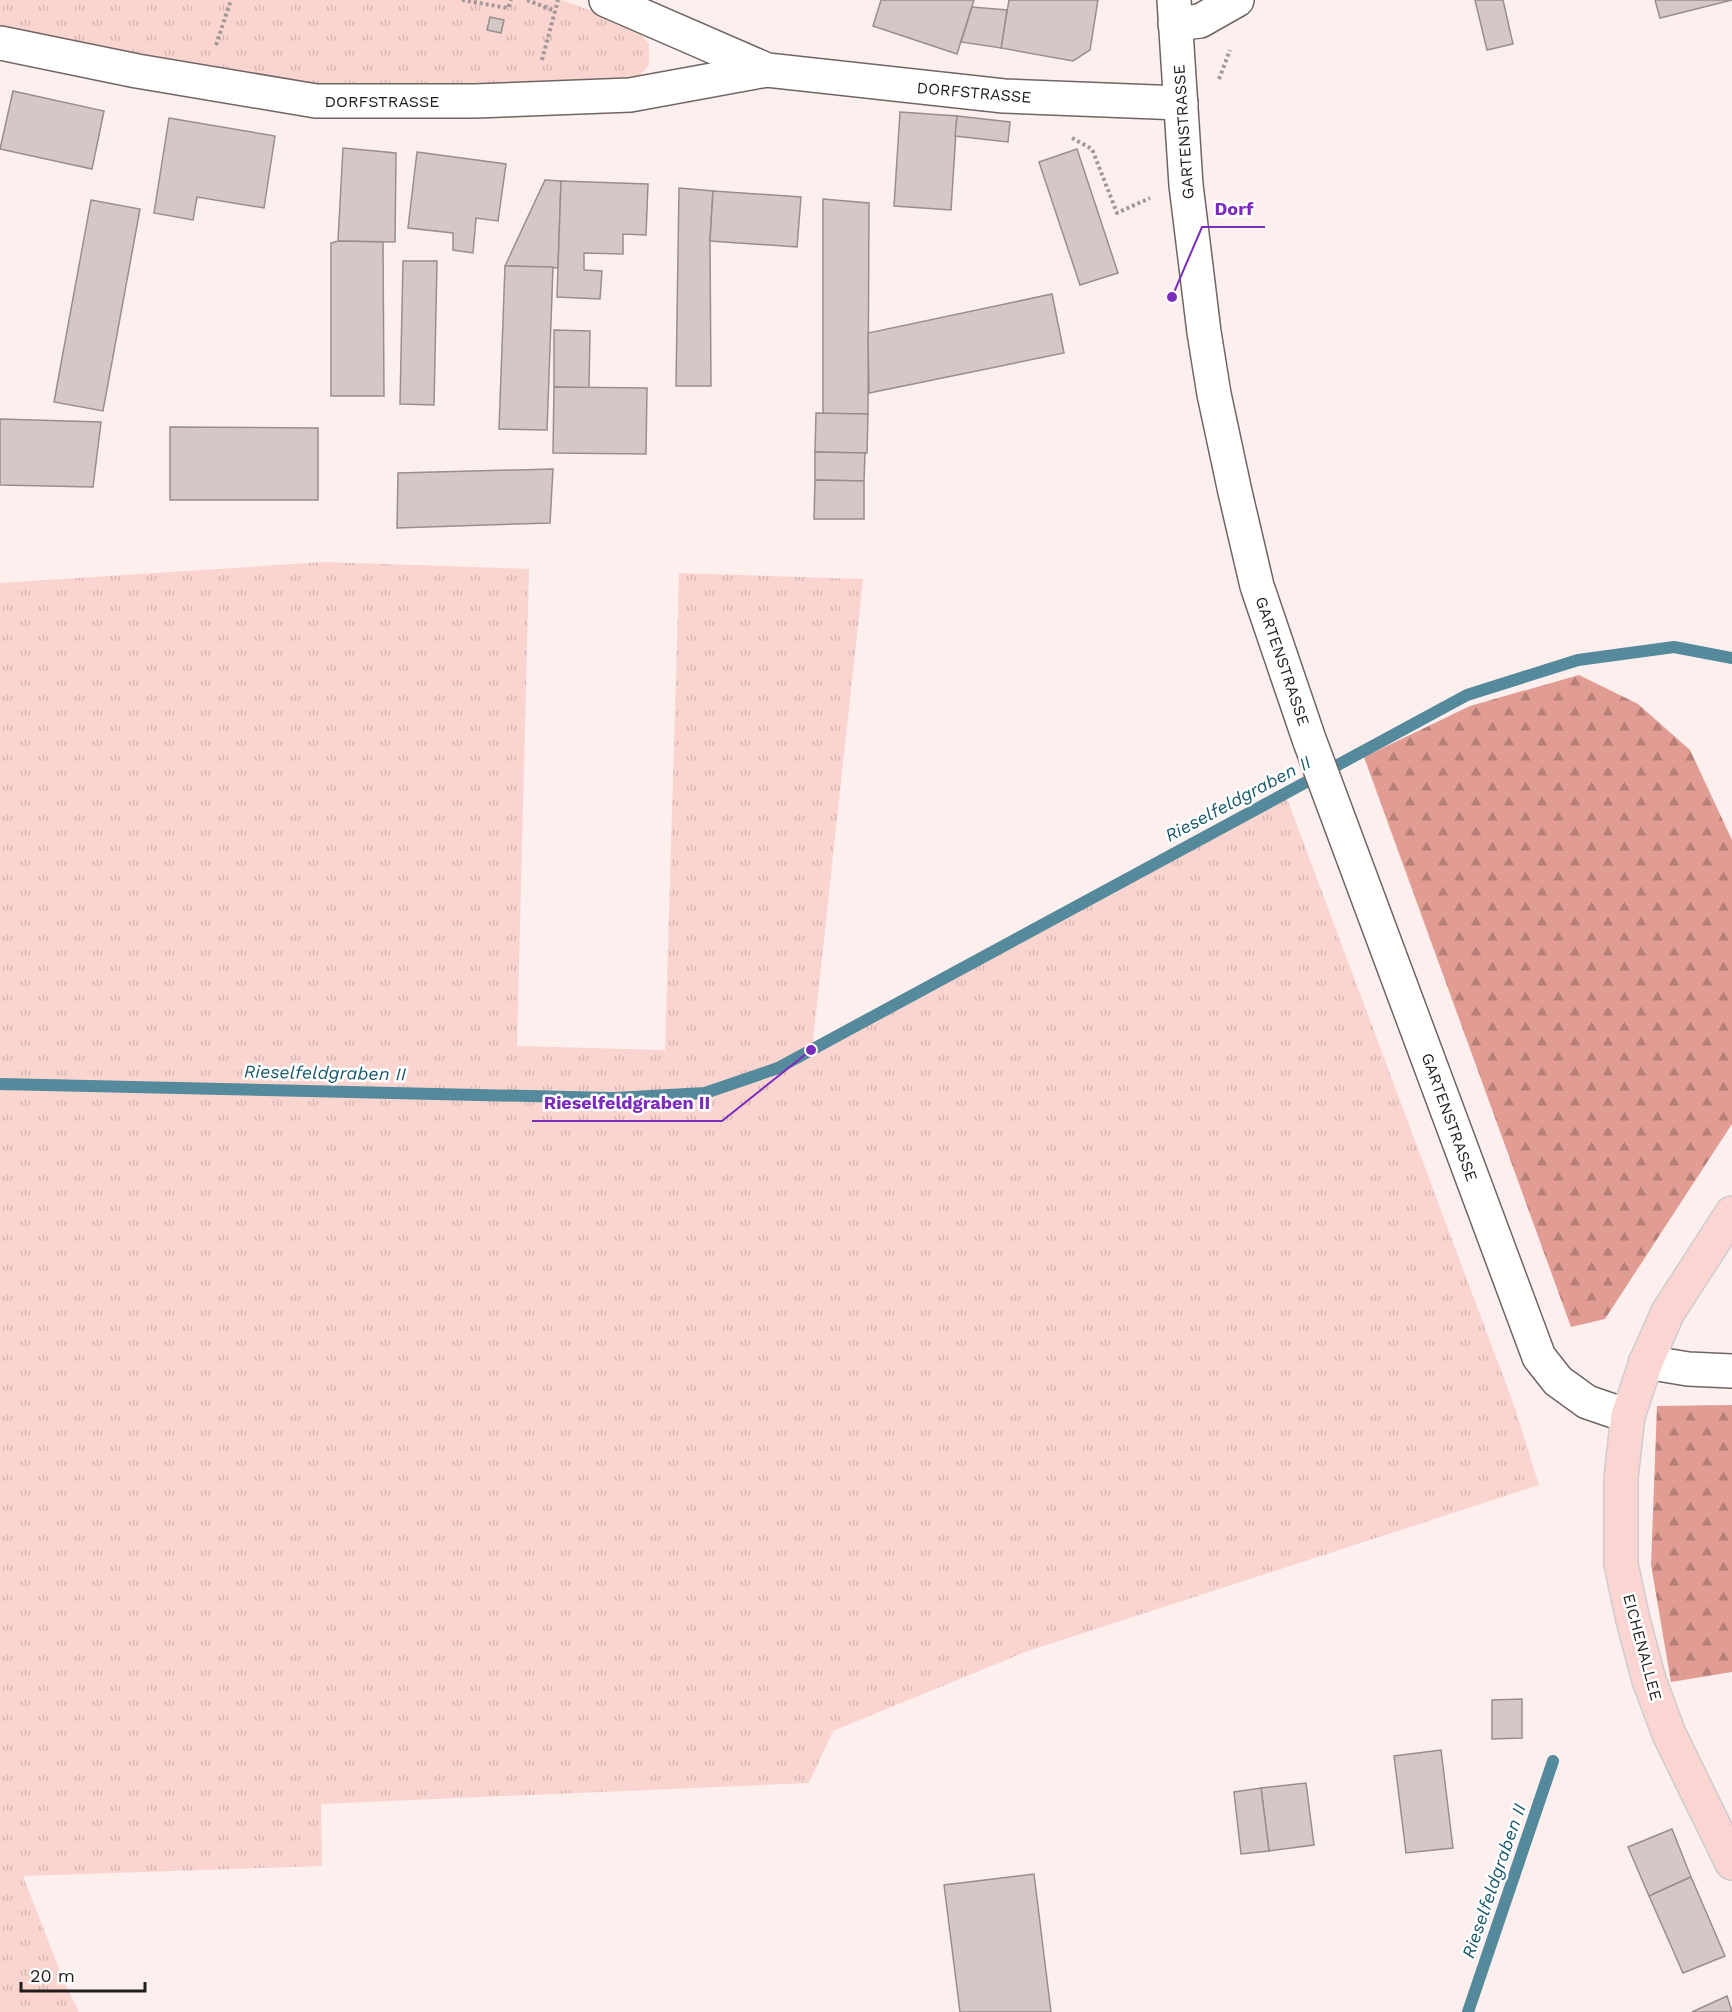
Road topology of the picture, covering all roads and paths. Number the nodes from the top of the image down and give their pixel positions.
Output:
1 (231, 0) edge
2 (462, 0) edge
3 (511, 0) edge
4 (527, 0) edge
5 (558, 0) edge
6 (606, 0) edge
7 (1236, 0) edge
8 (555, 11) junction
9 (1175, 12) edge
10 (0, 43) edge
11 (767, 70) junction
12 (204, 82) junction
13 (532, 99) junction
14 (1181, 103) junction
15 (1732, 1213) edge
16 (1646, 1362) junction
17 (1732, 1371) edge
18 (1628, 1416) junction
19 (1732, 1863) edge

1 - 12 path
2 - 3 path
4 - 8 path
5 - 8 path
6 - 11 street, DORFSTRASSE
7 - 9 street
8 - 13 path
9 - 14 street, GARTENSTRASSE
10 - 12 street, DORFSTRASSE
11 - 13 street, DORFSTRASSE
11 - 14 street, DORFSTRASSE
12 - 13 street, DORFSTRASSE
14 - 18 street, GARTENSTRASSE
15 - 16 main road, EICHENALLEE
16 - 17 street
16 - 18 main road, EICHENALLEE
18 - 19 main road, EICHENALLEE

